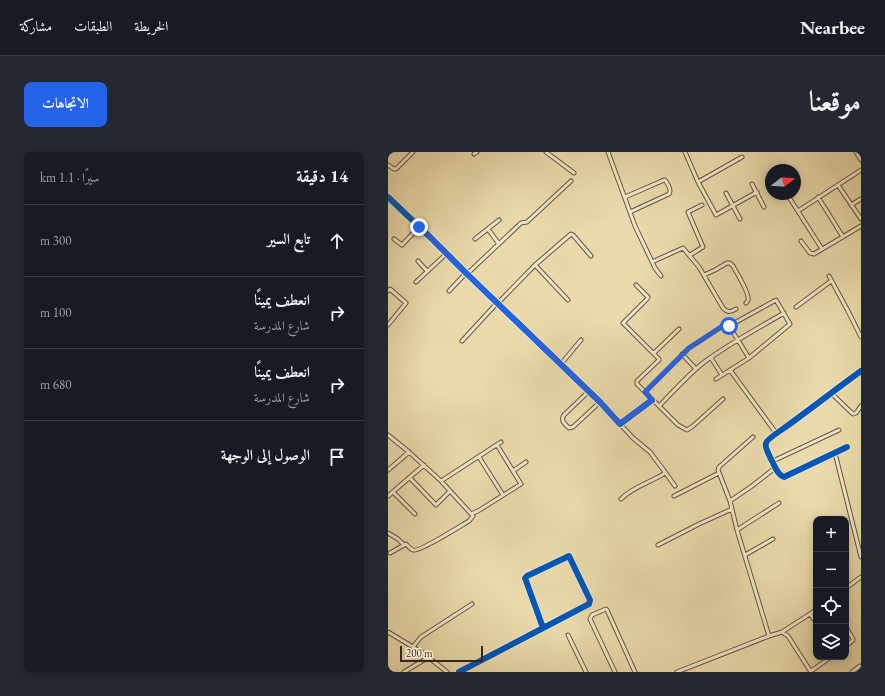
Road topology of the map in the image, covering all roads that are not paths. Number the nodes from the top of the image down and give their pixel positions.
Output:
1 (413, 152) edge
2 (546, 152) edge
3 (608, 152) edge
4 (685, 152) edge
5 (856, 152) edge
6 (742, 157) dead end
7 (861, 160) edge
8 (388, 165) edge
9 (861, 170) edge
10 (574, 173) dead end
11 (571, 181) dead end
12 (698, 182) junction
13 (752, 184) dead end
14 (838, 185) junction
15 (757, 192) junction
16 (726, 193) dead end
17 (388, 197) edge
18 (625, 197) junction
19 (818, 197) junction
20 (861, 198) edge
21 (791, 200) edge
22 (702, 205) dead end
23 (851, 205) junction
24 (732, 206) junction
25 (764, 207) dead end
26 (798, 211) junction
27 (630, 212) junction
28 (740, 219) dead end
29 (861, 219) edge
30 (499, 220) dead end
31 (861, 226) edge
32 (419, 227) junction
33 (488, 229) junction
34 (843, 237) junction
35 (394, 239) dead end
36 (475, 239) dead end
37 (801, 241) dead end
38 (499, 244) junction
39 (822, 249) junction
40 (446, 254) junction
41 (690, 255) junction
42 (591, 256) dead end
43 (418, 261) dead end
44 (652, 262) junction
45 (535, 265) junction
46 (427, 272) junction
47 (467, 274) junction
48 (704, 275) junction
49 (661, 276) dead end
50 (829, 276) dead end
51 (831, 281) junction
52 (416, 282) dead end
53 (636, 285) dead end
54 (388, 291) edge
55 (449, 291) dead end
56 (568, 300) dead end
57 (498, 303) junction
58 (746, 303) dead end
59 (796, 307) dead end
60 (736, 309) dead end
61 (784, 313) junction
62 (388, 325) edge
63 (729, 326) junction
64 (679, 329) dead end
65 (861, 336) edge
66 (581, 340) dead end
67 (738, 340) junction
68 (462, 341) dead end
69 (654, 353) junction
70 (682, 354) junction
71 (711, 358) junction
72 (749, 358) junction
73 (560, 364) junction
74 (696, 369) junction
75 (730, 370) junction
76 (861, 371) edge
77 (722, 375) junction
78 (716, 379) dead end
79 (589, 392) junction
80 (645, 392) junction
81 (831, 393) junction
82 (723, 398) dead end
83 (652, 400) junction
84 (600, 402) junction
85 (659, 406) junction
86 (861, 406) edge
87 (620, 424) junction
88 (839, 430) dead end
89 (776, 433) junction
90 (388, 435) edge
91 (753, 437) dead end
92 (502, 442) dead end
93 (497, 445) junction
94 (847, 447) dead end
95 (409, 452) junction
96 (836, 453) junction
97 (479, 456) junction
98 (773, 461) junction
99 (526, 462) dead end
100 (424, 465) junction
101 (775, 468) junction
102 (388, 470) edge
103 (513, 471) junction
104 (665, 473) junction
105 (719, 473) junction
106 (410, 478) junction
107 (441, 481) junction
108 (675, 486) dead end
109 (450, 491) junction
110 (393, 492) junction
111 (503, 495) junction
112 (388, 496) edge
113 (674, 496) dead end
114 (621, 499) dead end
115 (730, 501) junction
116 (779, 503) dead end
117 (732, 509) junction
118 (415, 514) dead end
119 (471, 514) junction
120 (737, 530) junction
121 (388, 533) edge
122 (773, 539) dead end
123 (404, 545) junction
124 (658, 545) dead end
125 (390, 553) dead end
126 (745, 555) junction
127 (861, 557) edge
128 (861, 577) edge
129 (849, 586) edge
130 (472, 604) dead end
131 (813, 612) edge
132 (810, 614) junction
133 (813, 618) edge
134 (545, 627) junction
135 (388, 632) edge
136 (782, 632) junction
137 (849, 632) edge
138 (568, 635) dead end
139 (769, 636) junction
140 (849, 643) edge
141 (414, 647) junction
142 (429, 658) junction
143 (827, 660) edge
144 (861, 667) edge
145 (687, 668) junction
146 (404, 672) edge
147 (446, 672) edge
148 (459, 672) edge
149 (586, 672) edge
150 (615, 672) edge
151 (635, 672) edge
152 (677, 672) edge
153 (690, 672) edge
154 (811, 672) edge
155 (852, 672) edge

1 - 8 street
2 - 10 street
3 - 18 street
4 - 12 street
5 - 7 street
6 - 12 street
9 - 14 street
11 - 38 street
12 - 24 street
13 - 15 street
14 - 19 street
14 - 23 street
15 - 24 street
15 - 25 street
16 - 24 street
17 - 32 street
18 - 27 street
18 - 27 street
19 - 26 street
19 - 34 street
20 - 23 street
21 - 26 street
22 - 41 street
23 - 29 street
24 - 28 street
26 - 39 street
27 - 44 street
30 - 33 street
31 - 34 street
32 - 35 street
32 - 40 street
33 - 36 street
33 - 38 street
34 - 39 street
37 - 39 street
38 - 47 street
40 - 46 street
40 - 47 street
41 - 44 street
41 - 48 street
42 - 45 street
43 - 46 street
44 - 49 street
45 - 56 street
45 - 57 street
46 - 52 street
47 - 55 street
47 - 57 street
48 - 58 street
48 - 60 street
50 - 51 street
51 - 59 street
51 - 65 street
53 - 69 street
54 - 62 street
57 - 68 street
57 - 73 street
61 - 63 street
61 - 67 street
61 - 72 street
63 - 67 street
63 - 70 street
64 - 69 street
66 - 73 street
67 - 71 street
67 - 72 street
69 - 80 street
70 - 74 street
70 - 80 street
71 - 74 street
71 - 77 street
72 - 75 street
73 - 79 street
74 - 85 street
75 - 77 street
75 - 89 street
76 - 81 street
77 - 78 street
79 - 84 street
79 - 84 street
80 - 83 street
81 - 86 street
81 - 89 street
82 - 85 street
83 - 85 street
83 - 87 street
84 - 87 street
87 - 104 street
88 - 98 street
89 - 98 street
90 - 95 street
91 - 105 street
92 - 93 street
93 - 97 street
93 - 103 street
94 - 96 street
95 - 100 street
95 - 102 street
96 - 101 street
96 - 127 street
97 - 107 street
97 - 111 street
98 - 101 street
99 - 103 street
100 - 106 street
100 - 107 street
101 - 115 street
103 - 111 street
104 - 108 street
104 - 114 street
105 - 113 street
105 - 115 street
106 - 109 street
106 - 110 street
107 - 109 street
109 - 119 street
110 - 112 street
110 - 118 street
111 - 119 street
115 - 117 street
116 - 120 street
117 - 120 street
117 - 124 street
119 - 123 street
120 - 126 street
121 - 123 street
122 - 126 street
123 - 125 street
126 - 139 street
128 - 129 street
130 - 141 street
131 - 132 street
132 - 133 street
132 - 136 street
134 - 134 street
134 - 148 street
135 - 141 street
136 - 139 street
136 - 154 street
137 - 140 street
138 - 149 street
139 - 145 street
141 - 142 street
142 - 146 street
142 - 147 street
143 - 154 street
144 - 155 street
145 - 152 street
145 - 153 street
150 - 151 street

